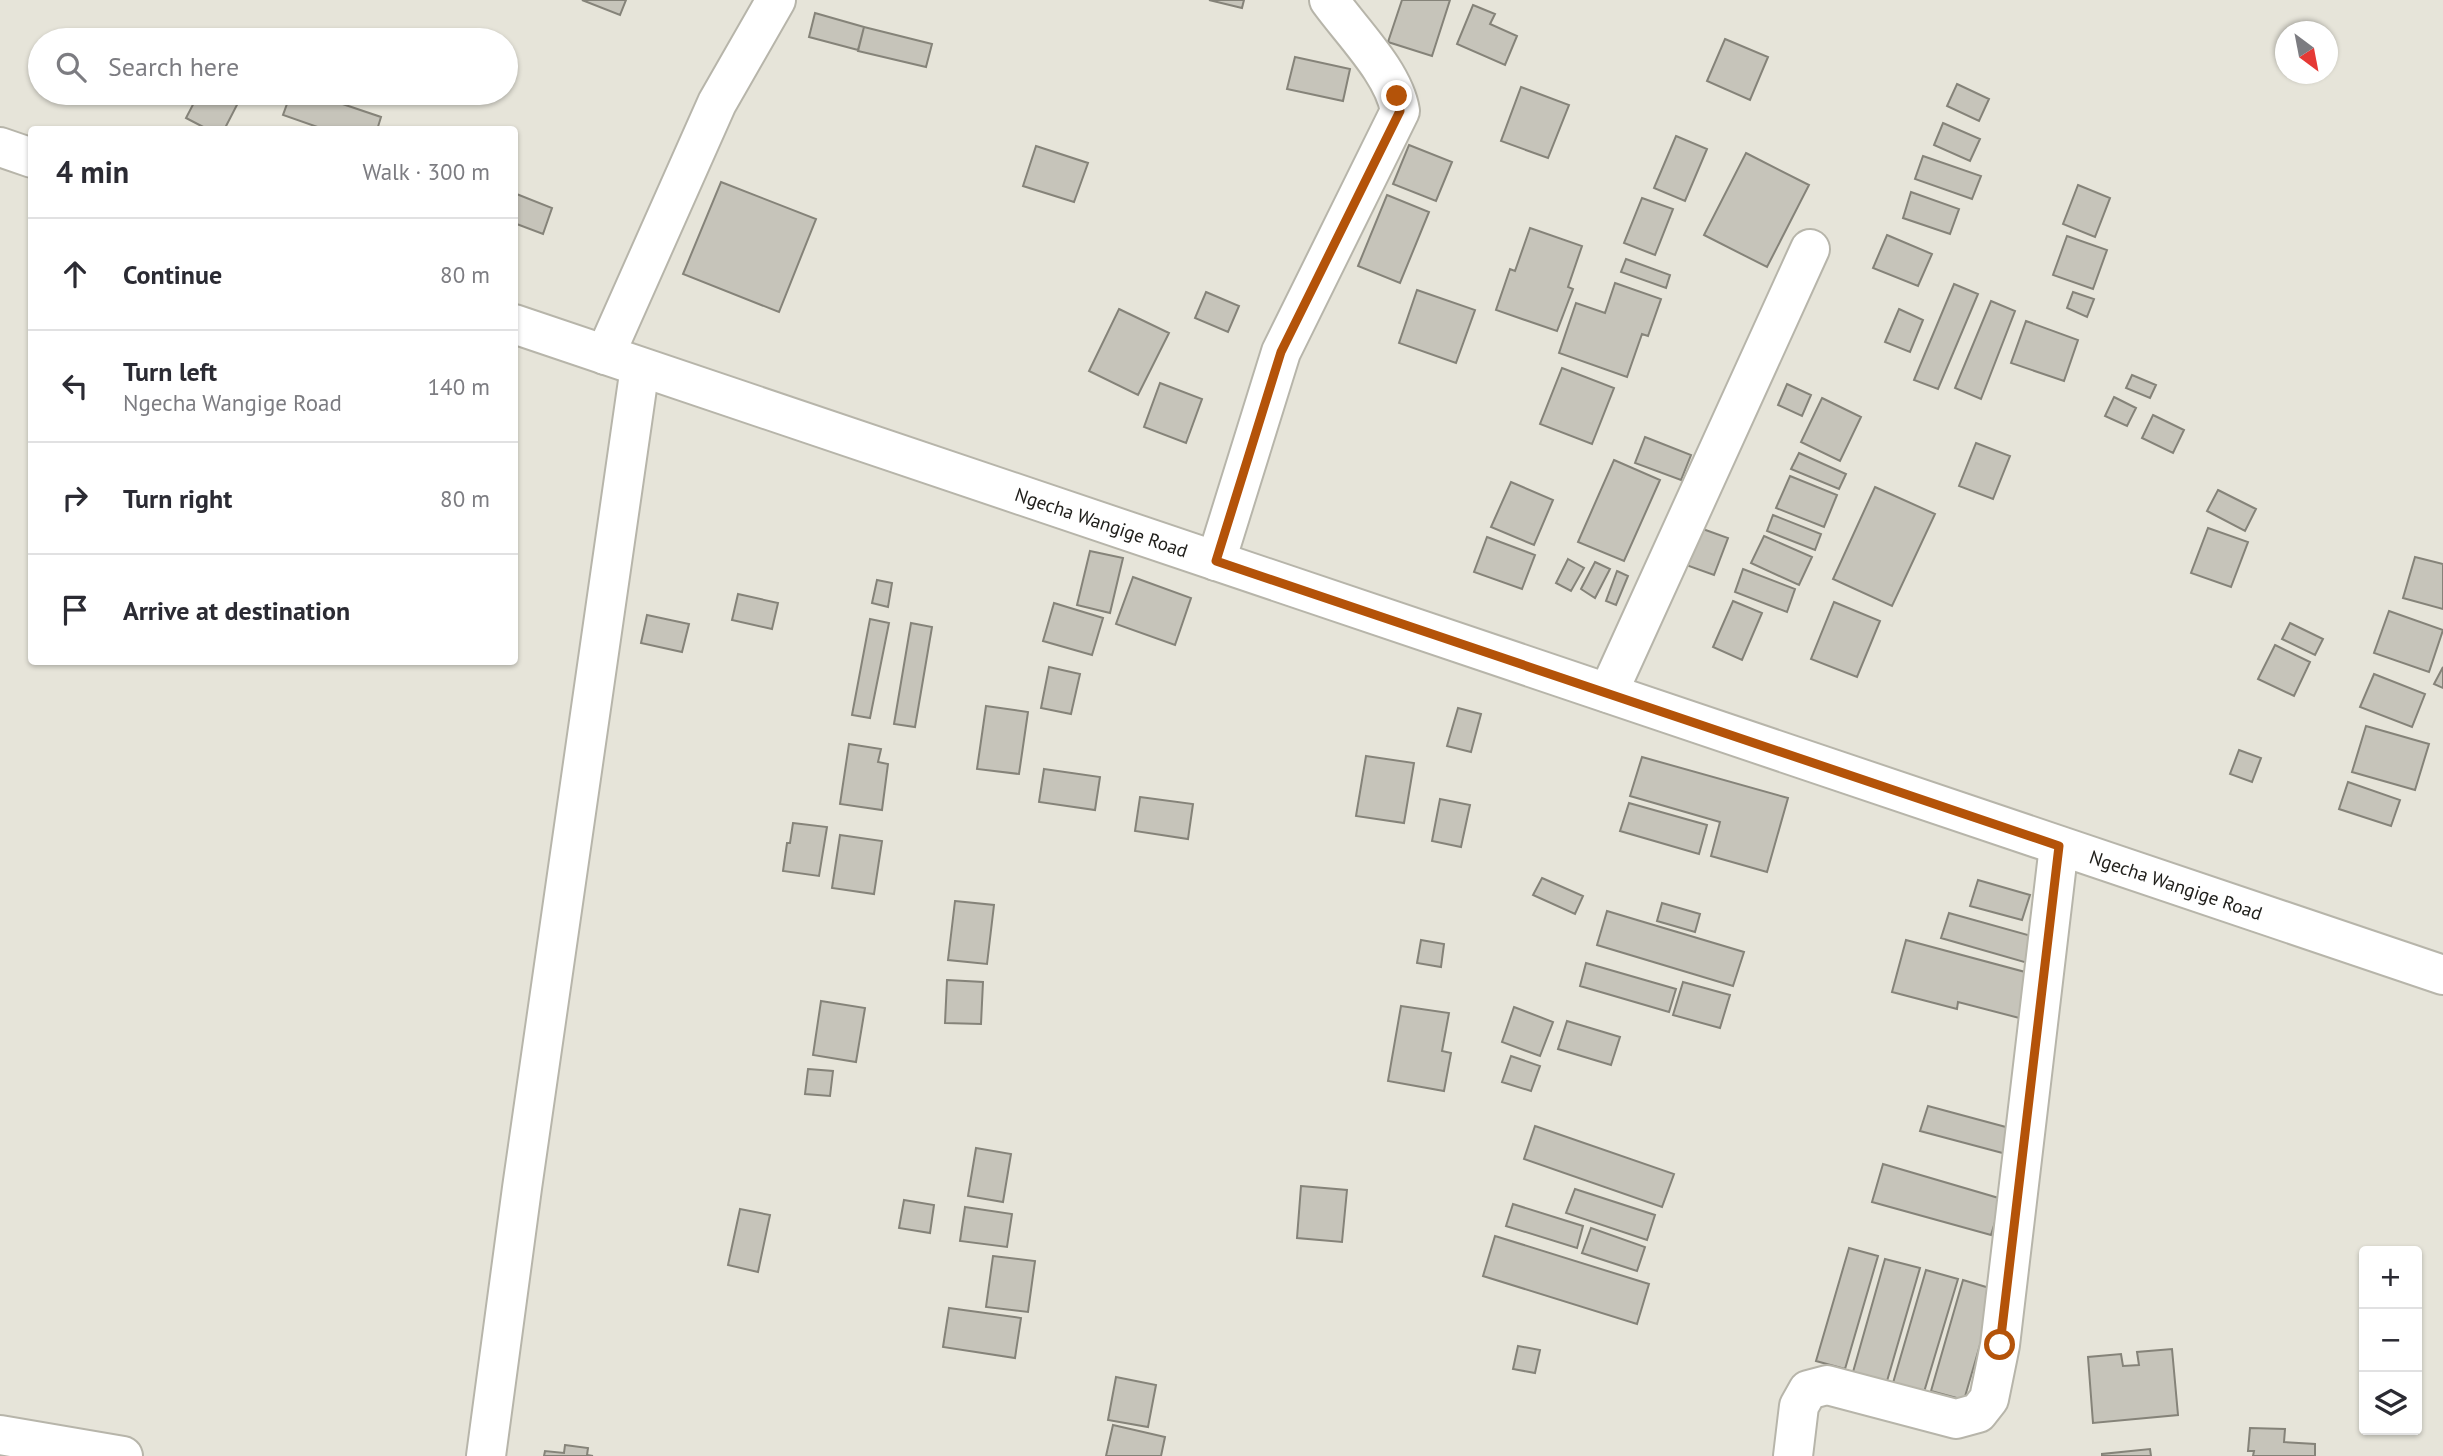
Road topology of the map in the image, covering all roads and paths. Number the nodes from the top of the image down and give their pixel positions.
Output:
1 (776, 0) edge
2 (1329, 0) edge
3 (0, 147) edge
4 (28, 157) edge
5 (1810, 249) dead end
6 (518, 325) edge
7 (605, 355) junction
8 (640, 367) junction
9 (1216, 561) junction
10 (1608, 693) junction
11 (2059, 846) junction
12 (2443, 975) edge
13 (0, 1435) edge
14 (123, 1456) edge
15 (486, 1456) edge
16 (1793, 1456) edge

1 - 7 street
2 - 9 street
3 - 4 street
5 - 10 street
6 - 7 street, Ngecha Wangige Road
7 - 8 street, Ngecha Wangige Road
8 - 9 street, Ngecha Wangige Road
8 - 15 street
9 - 10 street, Ngecha Wangige Road
10 - 11 street, Ngecha Wangige Road
11 - 12 street, Ngecha Wangige Road
11 - 16 street
13 - 14 street

